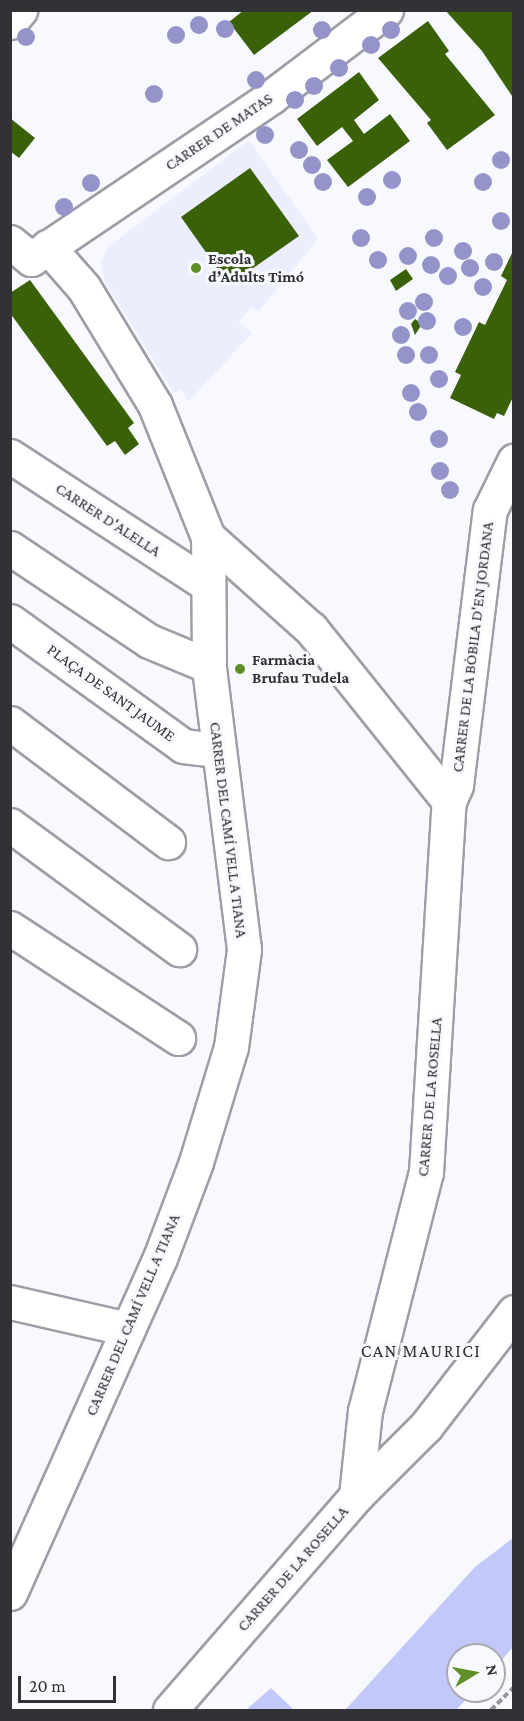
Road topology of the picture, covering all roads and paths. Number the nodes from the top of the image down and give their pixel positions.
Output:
1 (20, 10) edge
2 (387, 10) edge
3 (10, 22) edge
4 (10, 242) edge
5 (48, 247) junction
6 (10, 456) edge
7 (513, 461) edge
8 (502, 520) edge
9 (208, 537) junction
10 (10, 548) edge
11 (206, 584) junction
12 (10, 621) edge
13 (209, 666) junction
14 (10, 723) edge
15 (217, 750) junction
16 (449, 801) junction
17 (10, 825) edge
18 (168, 842) dead end
19 (10, 928) edge
20 (178, 949) dead end
21 (178, 1038) dead end
22 (10, 1302) edge
23 (513, 1312) edge
24 (128, 1329) junction
25 (356, 1496) junction
26 (10, 1593) edge
27 (513, 1687) edge
28 (170, 1710) edge
29 (491, 1710) edge

1 - 3 street
2 - 5 street, CARRER DE MATAS
4 - 5 street, CARRER DE MATAS
5 - 9 street, CARRER DEL CAMÍ VELL A TIANA
6 - 11 street, CARRER D'ALELLA
7 - 8 street, CARRER DE LA BÒBILA D'EN JORDANA
8 - 16 street, CARRER DE LA BÒBILA D'EN JORDANA
9 - 11 street, CARRER DEL CAMÍ VELL A TIANA
9 - 16 street
10 - 13 street
11 - 13 street, CARRER DEL CAMÍ VELL A TIANA
12 - 15 street, PLAÇA DE SANT JAUME
13 - 15 street, CARRER DEL CAMÍ VELL A TIANA
14 - 18 street
15 - 24 street, CARRER DEL CAMÍ VELL A TIANA
16 - 25 street, CARRER DE LA ROSELLA
17 - 20 street
19 - 21 street
22 - 24 street
23 - 25 street
24 - 26 street, CARRER DEL CAMÍ VELL A TIANA
25 - 28 street, CARRER DE LA ROSELLA
27 - 29 path

